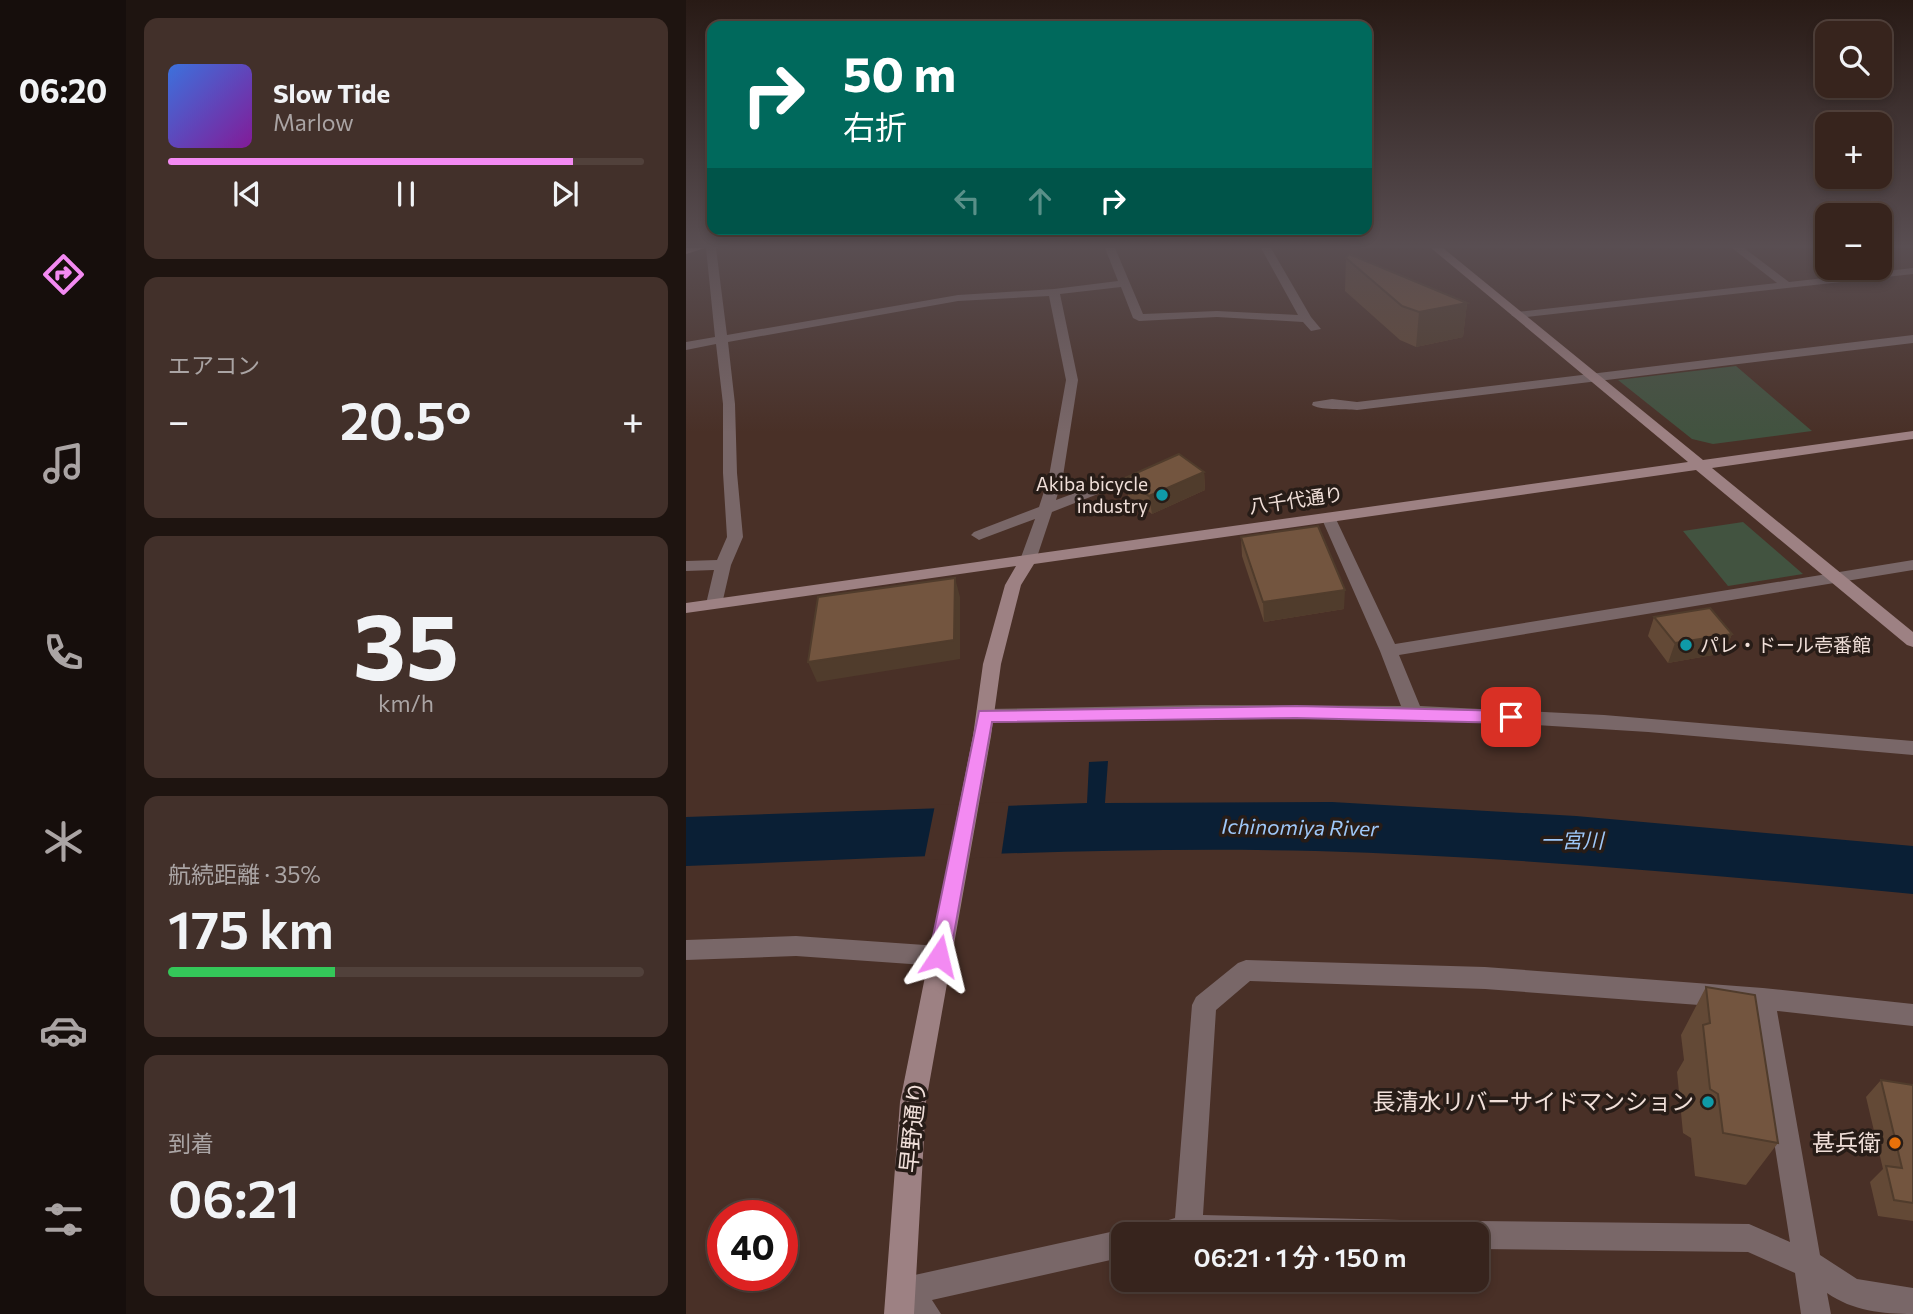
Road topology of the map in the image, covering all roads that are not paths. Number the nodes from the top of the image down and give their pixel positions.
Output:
1 (717, 309) edge
2 (894, 309) edge
3 (1058, 309) edge
4 (1135, 309) edge
5 (1301, 309) edge
6 (1510, 309) edge
7 (1568, 309) edge
8 (1517, 315) junction
9 (1306, 319) junction
10 (1315, 329) dead end
11 (1913, 338) edge
12 (721, 340) junction
13 (686, 346) edge
14 (1592, 378) junction
15 (1318, 405) dead end
16 (1913, 435) edge
17 (1699, 465) junction
18 (1134, 481) edge
19 (1047, 510) junction
20 (1328, 517) junction
21 (979, 535) dead end
22 (1028, 560) junction
23 (723, 565) junction
24 (1913, 565) edge
25 (686, 566) edge
26 (1837, 578) junction
27 (714, 604) junction
28 (686, 608) edge
29 (1913, 641) edge
30 (1389, 650) junction
31 (1413, 713) junction
32 (983, 726) junction
33 (1913, 748) edge
34 (940, 949) junction
35 (686, 950) edge
36 (1763, 999) junction
37 (1913, 1015) edge
38 (1178, 1222) edge
39 (1489, 1236) edge
40 (1111, 1246) edge
41 (1808, 1264) junction
42 (900, 1303) edge
43 (1913, 1303) edge
44 (926, 1314) edge
45 (1816, 1314) edge

1 - 12 street
2 - 12 street
3 - 19 street
4 - 9 street
5 - 9 street
6 - 8 street
7 - 8 street
8 - 14 street
9 - 10 street
11 - 14 street
12 - 13 street
12 - 23 street
14 - 15 street
14 - 17 street
16 - 17 street, 八千代通り
17 - 20 street, 八千代通り
17 - 26 street
18 - 19 street
19 - 21 street
19 - 22 street
20 - 22 street, 八千代通り
20 - 30 street
22 - 27 street, 八千代通り
22 - 32 street
23 - 25 street
23 - 27 street
24 - 26 street
26 - 29 street
26 - 30 street
27 - 28 street, 八千代通り
30 - 31 street
31 - 32 street
31 - 33 street
32 - 34 street, 早野通り
34 - 35 street
34 - 42 street, 早野通り
36 - 37 street
36 - 38 street
36 - 41 street
39 - 41 street
40 - 42 street
41 - 43 street
41 - 45 street
42 - 44 street

